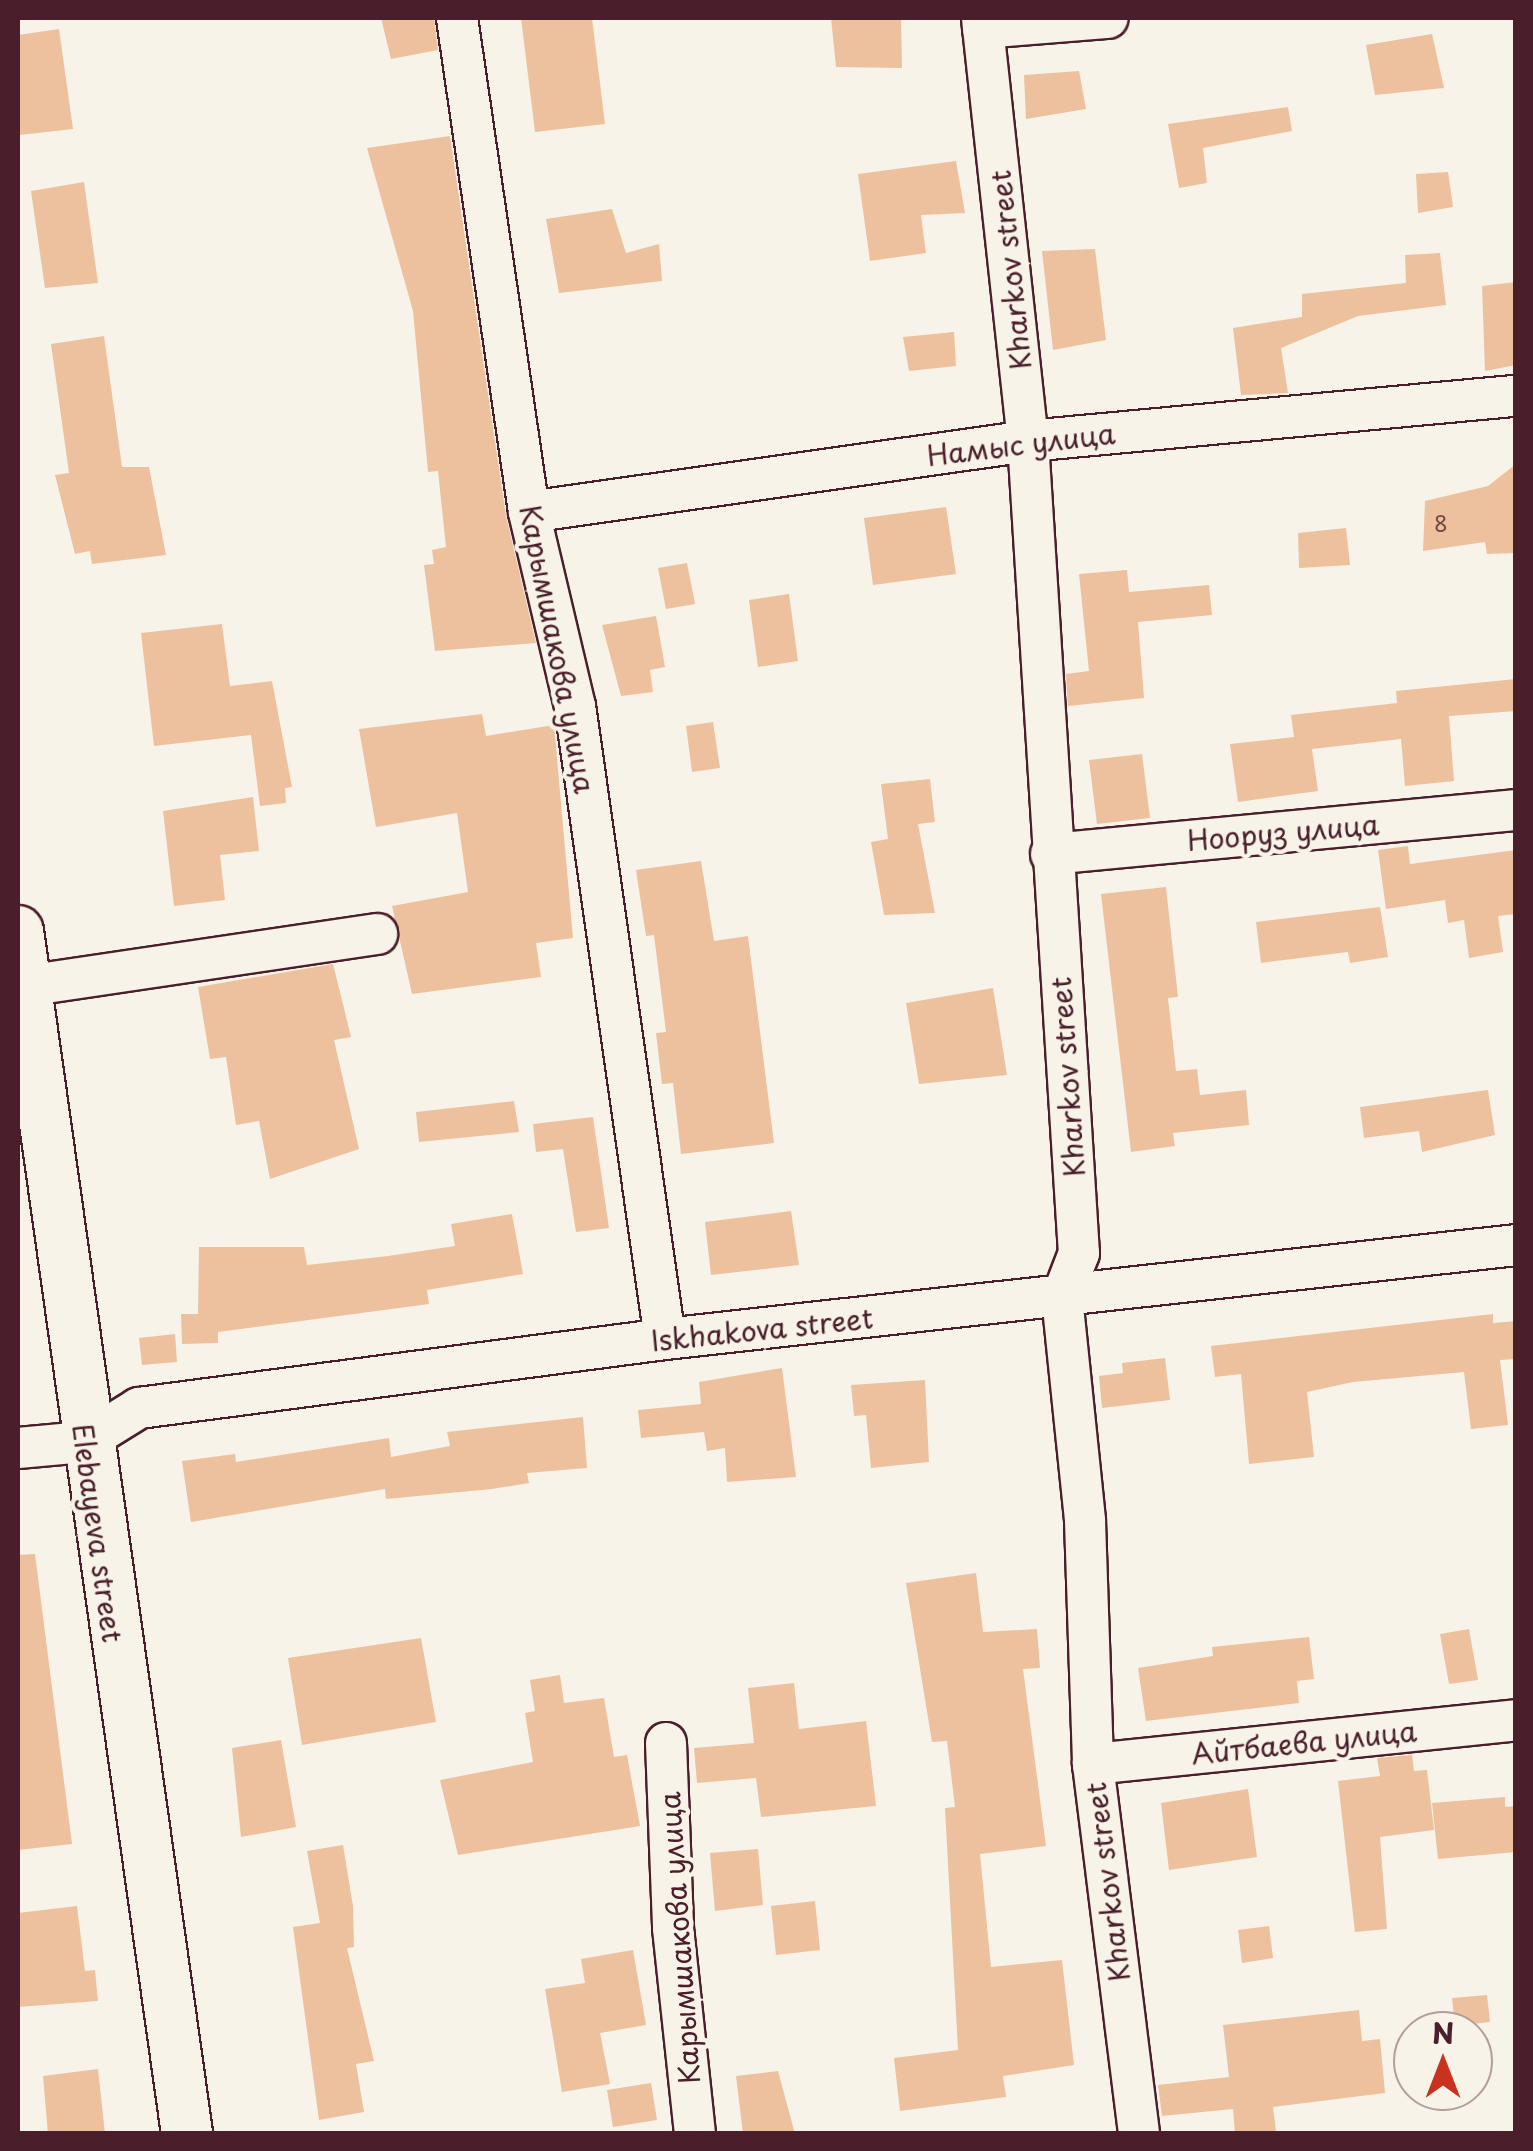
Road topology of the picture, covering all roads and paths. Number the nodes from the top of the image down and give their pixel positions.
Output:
1 (457, 18) edge
2 (1108, 18) edge
3 (983, 23) edge
4 (1516, 396) edge
5 (1028, 440) junction
6 (529, 512) junction
7 (1516, 810) edge
8 (1052, 854) junction
9 (18, 931) edge
10 (378, 934) dead end
11 (25, 986) junction
12 (1516, 1245) edge
13 (1062, 1297) junction
14 (665, 1340) junction
15 (84, 1442) junction
16 (18, 1448) edge
17 (1516, 1720) edge
18 (666, 1743) dead end
19 (1093, 1764) junction
20 (187, 2134) edge
21 (694, 2134) edge
22 (1138, 2134) edge

1 - 6 street, Карымшакова улица
2 - 3 street
3 - 5 street, Kharkov street
4 - 5 street, Намыс улица
5 - 6 street, Намыс улица
5 - 8 street, Kharkov street
6 - 14 street, Карымшакова улица
7 - 8 street, Нооруз улица
8 - 13 street, Kharkov street
9 - 11 street, Elebayeva street
10 - 11 street
11 - 15 street, Elebayeva street
12 - 13 street, Iskhakova street
13 - 14 street, Iskhakova street
13 - 19 street, Kharkov street
14 - 15 street, Iskhakova street
15 - 16 street, Iskhakova street
15 - 20 street, Elebayeva street
17 - 19 street, Айтбаева улица
18 - 21 street, Карымшакова улица
19 - 22 street, Kharkov street

